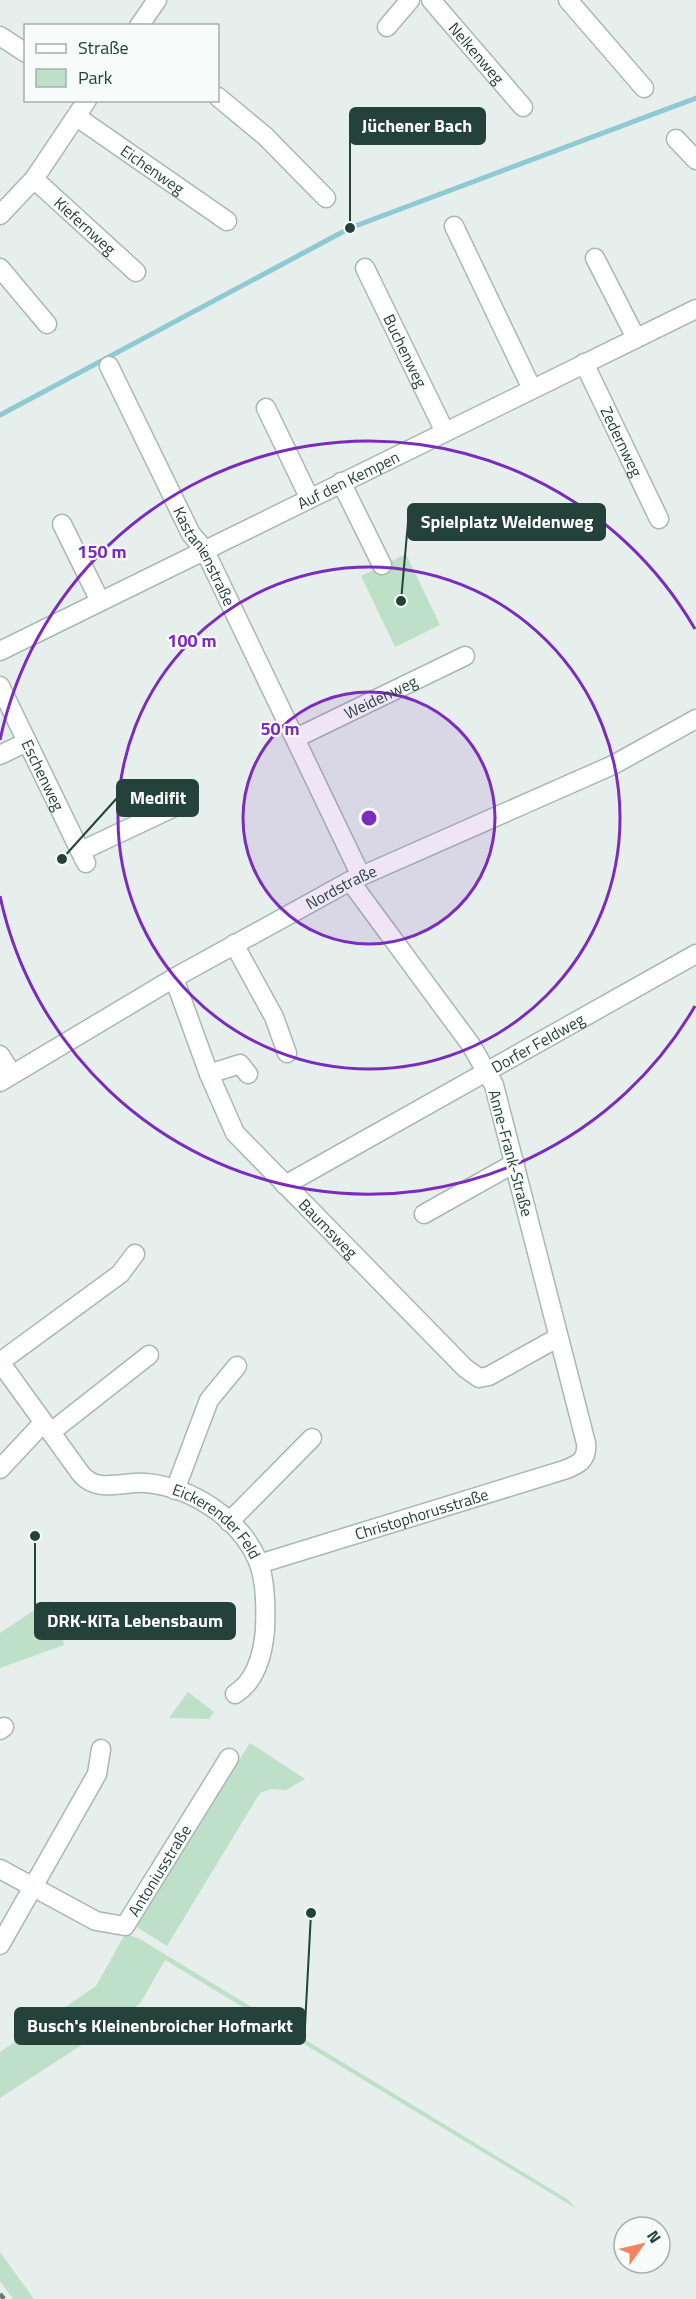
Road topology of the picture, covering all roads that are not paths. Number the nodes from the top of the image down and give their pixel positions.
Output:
1 (157, 0) edge
2 (410, 0) edge
3 (431, 0) edge
4 (568, 0) edge
5 (140, 24) edge
6 (387, 27) dead end
7 (0, 36) edge
8 (24, 52) edge
9 (644, 88) dead end
10 (219, 98) edge
11 (86, 102) edge
12 (523, 107) dead end
13 (76, 117) junction
14 (676, 140) dead end
15 (696, 160) edge
16 (34, 179) junction
17 (326, 198) dead end
18 (0, 215) edge
19 (227, 221) dead end
20 (454, 226) dead end
21 (595, 258) dead end
22 (0, 268) edge
23 (365, 268) dead end
24 (136, 272) dead end
25 (696, 309) edge
26 (47, 324) dead end
27 (636, 338) junction
28 (584, 363) junction
29 (109, 366) dead end
30 (532, 388) junction
31 (266, 408) dead end
32 (445, 432) junction
33 (341, 482) junction
34 (309, 497) junction
35 (659, 519) dead end
36 (62, 524) dead end
37 (204, 549) junction
38 (382, 565) dead end
39 (100, 601) junction
40 (0, 651) edge
41 (465, 656) dead end
42 (0, 686) edge
43 (696, 719) edge
44 (296, 738) junction
45 (27, 742) junction
46 (0, 755) edge
47 (183, 803) dead end
48 (356, 878) junction
49 (234, 944) junction
50 (696, 954) edge
51 (174, 978) junction
52 (287, 1053) dead end
53 (0, 1055) edge
54 (488, 1073) junction
55 (209, 1074) junction
56 (248, 1074) dead end
57 (6, 1078) edge
58 (514, 1163) junction
59 (285, 1185) junction
60 (424, 1214) dead end
61 (135, 1254) dead end
62 (557, 1338) junction
63 (149, 1355) dead end
64 (0, 1362) edge
65 (237, 1366) dead end
66 (47, 1427) junction
67 (312, 1438) dead end
68 (581, 1462) joint
69 (0, 1469) edge
70 (175, 1490) junction
71 (229, 1522) junction
72 (259, 1564) junction
73 (235, 1694) dead end
74 (100, 1749) dead end
75 (229, 1758) dead end
76 (0, 1869) edge
77 (32, 1886) junction
78 (0, 1945) edge

1 - 5 street
2 - 6 street
3 - 12 street, Nelkenweg
4 - 9 street
7 - 8 street
10 - 17 street
11 - 13 street
13 - 16 street
13 - 19 street, Eichenweg
14 - 15 street
16 - 18 street
16 - 24 street, Kiefernweg
20 - 30 street
21 - 27 street
22 - 26 street
23 - 32 street, Buchenweg
25 - 27 street, Auf den Kempen
27 - 28 street, Auf den Kempen
28 - 30 street, Auf den Kempen
28 - 35 street, Zedernweg
29 - 37 street, Kastanienstraße
30 - 32 street, Auf den Kempen
31 - 34 street
32 - 33 street, Auf den Kempen
33 - 34 street, Auf den Kempen
33 - 38 street
34 - 37 street, Auf den Kempen
36 - 39 street
37 - 39 street, Auf den Kempen
37 - 44 street, Kastanienstraße
39 - 40 street, Auf den Kempen
41 - 44 street, Weidenweg
42 - 45 street, Eschenweg
43 - 48 street, Nordstraße
44 - 48 street, Kastanienstraße
45 - 46 street
45 - 47 street, Eschenweg
48 - 49 street, Nordstraße
48 - 54 street, Anne-Frank-Straße
49 - 51 street, Nordstraße
49 - 52 street
50 - 54 street, Dorfer Feldweg
51 - 55 street, Baumsweg
51 - 57 street, Nordstraße
53 - 57 street
54 - 58 street, Anne-Frank-Straße
54 - 59 street, Dorfer Feldweg
55 - 56 street
55 - 59 street, Baumsweg
58 - 60 street
58 - 62 street, Anne-Frank-Straße
59 - 62 street, Baumsweg
61 - 64 street, Eickerender Feld
62 - 68 street, Anne-Frank-Straße
63 - 66 street
64 - 66 street, Eickerender Feld
65 - 70 street
66 - 69 street
66 - 70 street, Eickerender Feld
67 - 71 street
68 - 72 street, Christophorusstraße
70 - 71 street, Eickerender Feld
71 - 72 street, Eickerender Feld
72 - 73 street, Eickerender Feld
74 - 77 street
75 - 77 street, Antoniusstraße
76 - 77 street, Antoniusstraße
77 - 78 street

